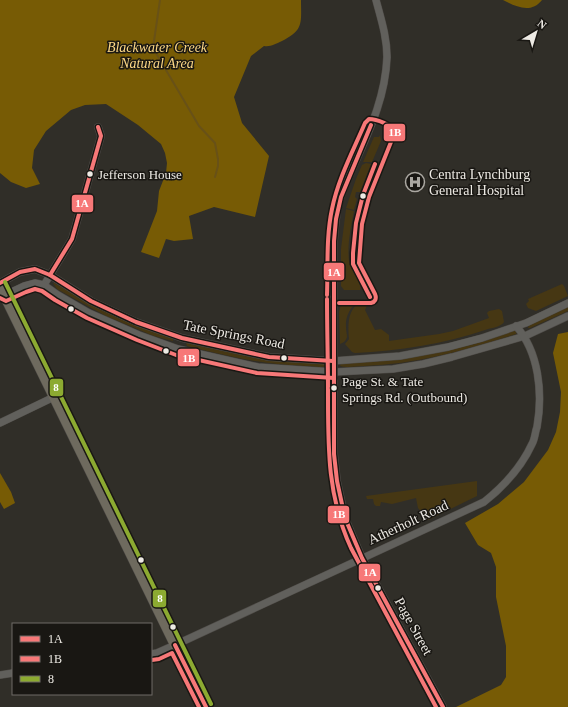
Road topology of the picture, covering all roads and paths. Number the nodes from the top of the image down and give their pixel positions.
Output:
1 (376, 0) edge
2 (98, 127) dead end
3 (50, 275) junction
4 (44, 285) junction
5 (2, 288) edge
6 (568, 303) edge
7 (568, 316) edge
8 (526, 323) junction
9 (516, 326) junction
10 (525, 336) junction
11 (333, 360) junction
12 (334, 372) junction
13 (54, 397) junction
14 (0, 423) edge
15 (362, 558) junction
16 (175, 645) junction
17 (152, 654) edge
18 (12, 673) edge
19 (0, 675) edge
20 (206, 707) edge
21 (443, 707) edge

1 - 11 street, Page Street
2 - 3 street
3 - 4 street
3 - 5 street, Tate Springs Road
3 - 11 street, Tate Springs Road
4 - 5 street
4 - 12 street, Tate Springs Road
5 - 13 main road
6 - 8 street, Tate Springs Road
7 - 10 street, Tate Springs Road
8 - 9 street, Tate Springs Road
8 - 10 street, Atherholt Road
9 - 10 street, Atherholt Road
9 - 11 street, Tate Springs Road
10 - 12 street, Tate Springs Road
10 - 15 street, Atherholt Road
11 - 12 street, Page Street
12 - 15 street, Page Street
13 - 14 street
13 - 16 main road
15 - 16 street, Atherholt Road
15 - 21 street, Page Street
16 - 17 street, Atherholt Road
16 - 20 main road
18 - 19 street

